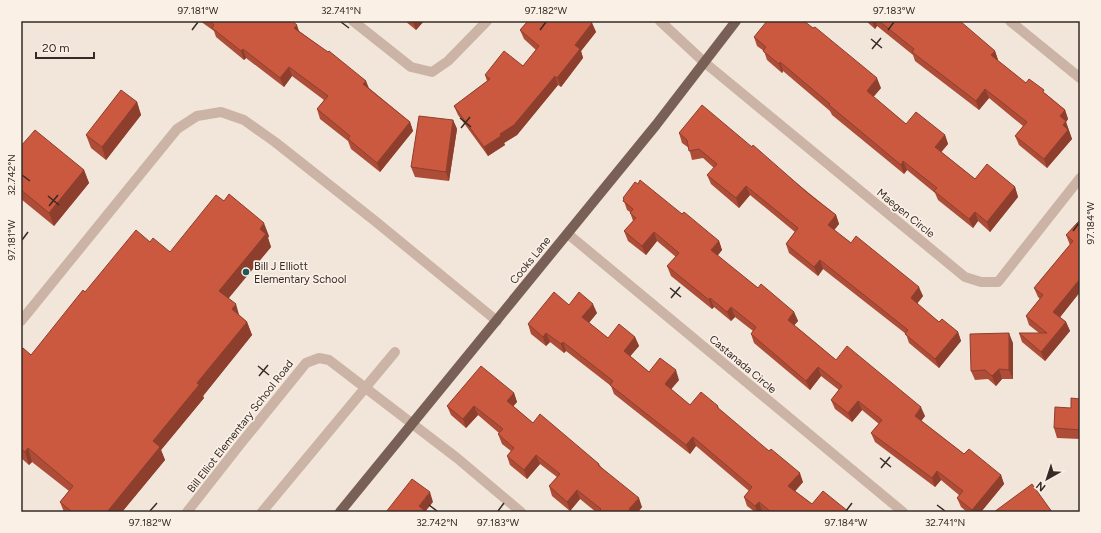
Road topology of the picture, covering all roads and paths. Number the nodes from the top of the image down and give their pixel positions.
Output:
1 (353, 21) edge
2 (487, 21) edge
3 (660, 21) edge
4 (736, 21) edge
5 (1010, 21) edge
6 (704, 62) junction
7 (1080, 78) edge
8 (1080, 178) edge
9 (568, 234) junction
10 (496, 320) junction
11 (21, 321) edge
12 (395, 352) dead end
13 (365, 388) junction
14 (412, 424) junction
15 (187, 512) edge
16 (262, 512) edge
17 (340, 512) edge
18 (521, 512) edge
19 (903, 512) edge

1 - 2 street
3 - 6 street
4 - 6 main road, Cooks Lane
5 - 7 street
6 - 8 street, Maegen Circle
6 - 9 main road, Cooks Lane
9 - 10 main road, Cooks Lane
9 - 19 street, Castanada Circle
10 - 11 street
10 - 14 main road, Cooks Lane
12 - 13 street
13 - 14 street, Bill Elliot Elementary School Road
13 - 15 street, Bill Elliot Elementary School Road
13 - 16 street
14 - 17 main road, Cooks Lane
14 - 18 street

